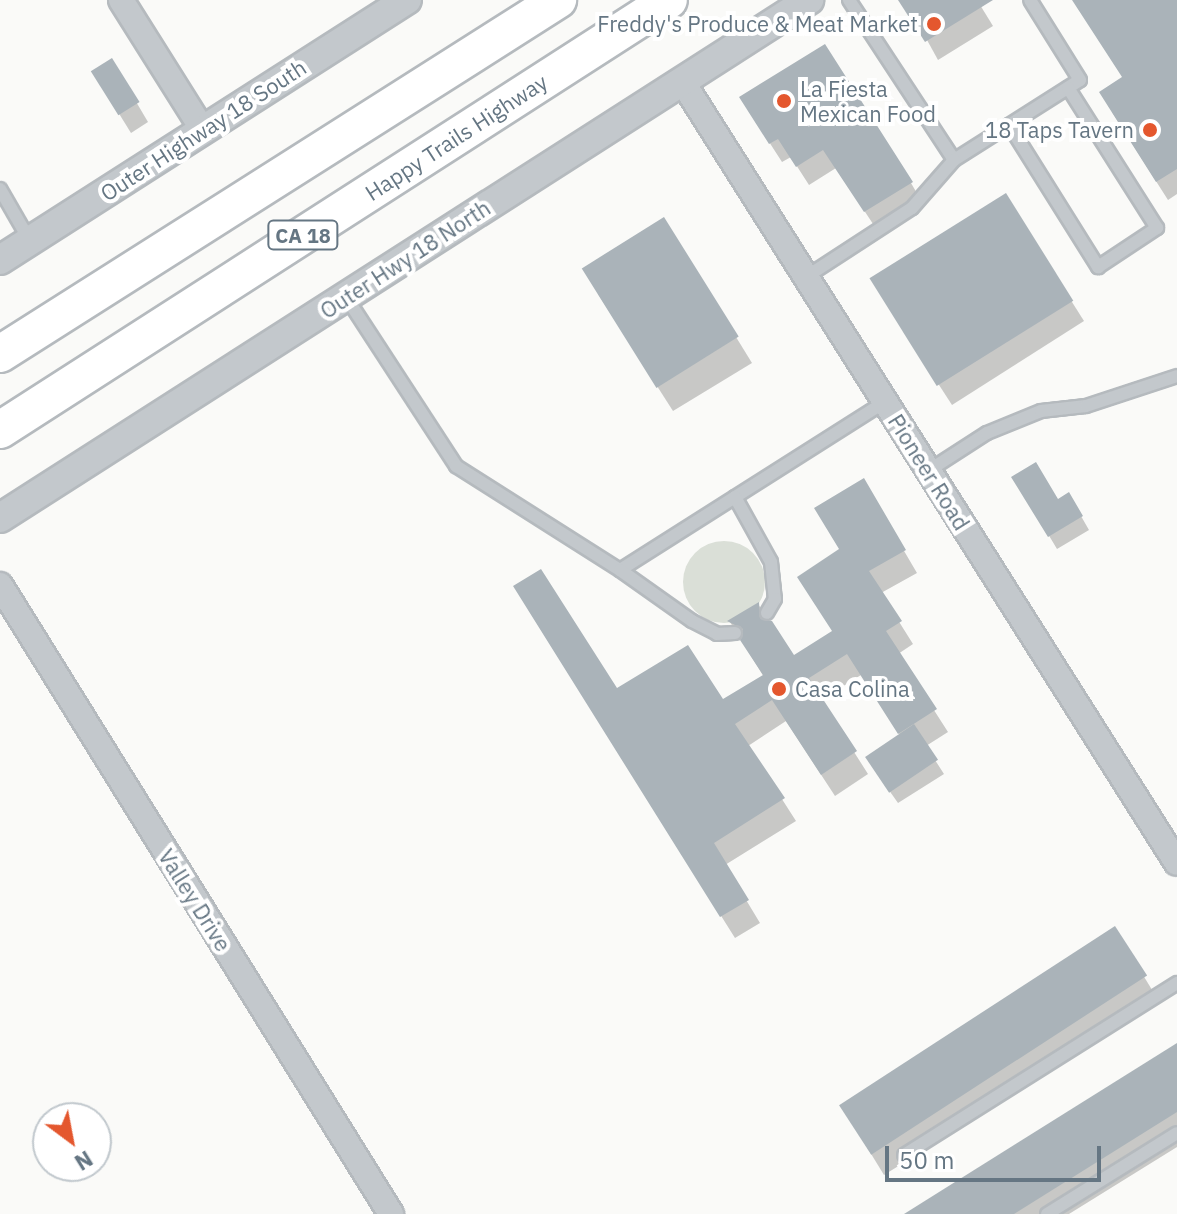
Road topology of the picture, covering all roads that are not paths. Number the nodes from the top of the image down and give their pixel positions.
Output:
1 (121, 0) edge
2 (407, 0) edge
3 (558, 0) edge
4 (669, 0) edge
5 (809, 0) edge
6 (849, 0) edge
7 (1030, 0) edge
8 (682, 81) junction
9 (1068, 88) junction
10 (1009, 125) junction
11 (203, 130) junction
12 (954, 160) junction
13 (0, 189) edge
14 (30, 241) junction
15 (0, 260) edge
16 (806, 277) junction
17 (346, 297) junction
18 (0, 354) edge
19 (1177, 376) edge
20 (885, 402) junction
21 (0, 430) edge
22 (928, 471) junction
23 (735, 497) junction
24 (0, 518) edge
25 (620, 570) junction
26 (0, 585) edge
27 (767, 613) dead end
28 (735, 633) dead end
29 (1177, 863) edge
30 (1177, 983) edge
31 (1177, 1133) edge
32 (904, 1155) dead end
33 (391, 1214) edge
34 (1047, 1214) edge

1 - 11 street
2 - 11 street, Outer Highway 18 South
3 - 18 main road, CA 18
4 - 21 main road, Happy Trails Highway / CA 18
5 - 8 street, Outer Hwy 18 North
6 - 12 lane
7 - 9 lane
8 - 16 street, Pioneer Road
8 - 17 street, Outer Hwy 18 North
9 - 10 lane
9 - 10 lane
10 - 12 lane
11 - 14 street, Outer Highway 18 South
12 - 16 lane
13 - 14 lane
14 - 15 street, Outer Highway 18 South
16 - 20 street, Pioneer Road
17 - 24 street, Outer Hwy 18 North
17 - 25 lane
19 - 22 lane
20 - 22 street, Pioneer Road
20 - 23 lane
22 - 29 street, Pioneer Road
23 - 25 lane
23 - 27 lane
25 - 28 lane
26 - 33 street, Valley Drive
30 - 32 lane
31 - 34 lane

